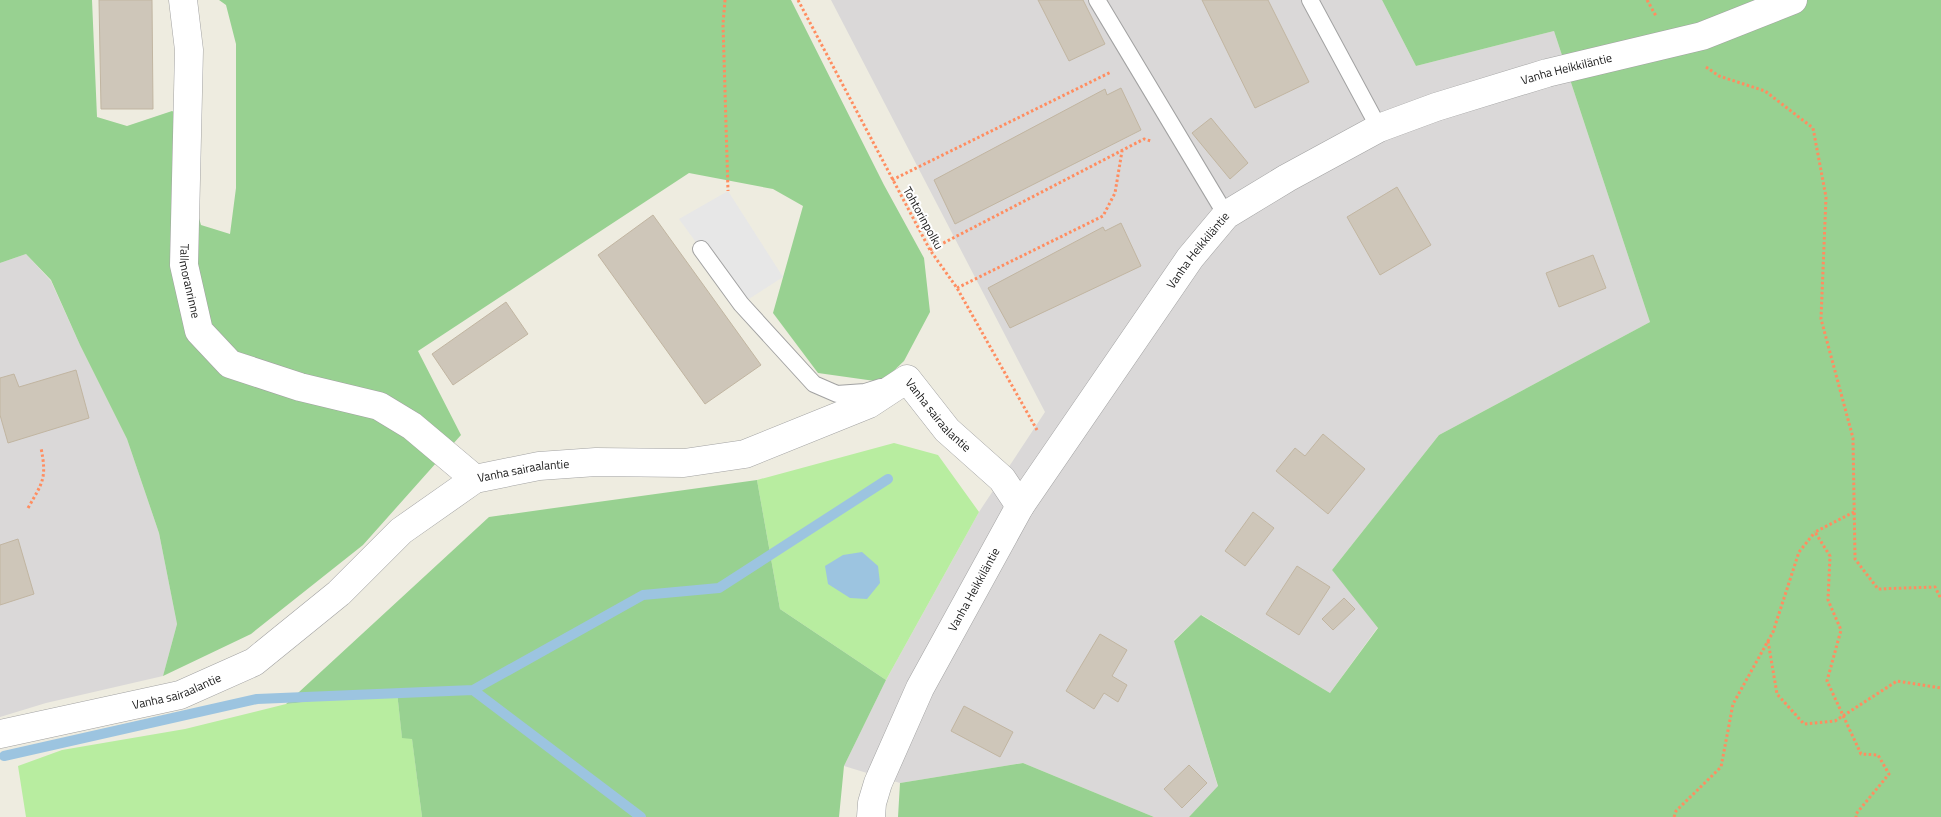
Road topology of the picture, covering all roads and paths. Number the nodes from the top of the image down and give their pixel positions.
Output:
1 (183, 0) edge
2 (725, 0) edge
3 (798, 0) edge
4 (1097, 0) edge
5 (1310, 0) edge
6 (1793, 0) edge
7 (1671, 44) junction
8 (1135, 61) junction
9 (1380, 128) junction
10 (1122, 150) junction
11 (1187, 152) junction
12 (892, 180) junction
13 (728, 191) dead end
14 (1226, 215) junction
15 (701, 249) dead end
16 (930, 250) junction
17 (957, 288) junction
18 (907, 379) junction
19 (1042, 438) dead end
20 (40, 448) dead end
21 (475, 479) junction
22 (1020, 506) junction
23 (28, 508) dead end
24 (1854, 512) junction
25 (1816, 532) junction
26 (1941, 598) edge
27 (1768, 640) junction
28 (1941, 688) edge
29 (1844, 716) junction
30 (0, 734) edge
31 (871, 817) edge
32 (1674, 817) edge
33 (1856, 817) edge

1 - 21 street, Tallmoranrinne
2 - 13 path
3 - 12 path, Tohtorinpolku
4 - 8 lane
5 - 9 lane
6 - 7 street, Vanha Heikkiläntie
7 - 9 street, Vanha Heikkiläntie
7 - 24 path
8 - 11 lane
8 - 12 path
9 - 14 street, Vanha Heikkiläntie
10 - 11 path
10 - 16 path
10 - 17 path
11 - 14 lane
12 - 16 path, Tohtorinpolku
14 - 22 street, Vanha Heikkiläntie
15 - 18 lane
16 - 17 path, Tohtorinpolku
17 - 19 path, Tohtorinpolku
18 - 21 street, Vanha sairaalantie
18 - 22 street, Vanha sairaalantie
20 - 23 path
21 - 30 street, Vanha sairaalantie
22 - 31 street, Vanha Heikkiläntie
24 - 25 path
24 - 26 path
25 - 27 path
25 - 29 path
27 - 29 path
27 - 32 path
28 - 29 path
29 - 33 path

